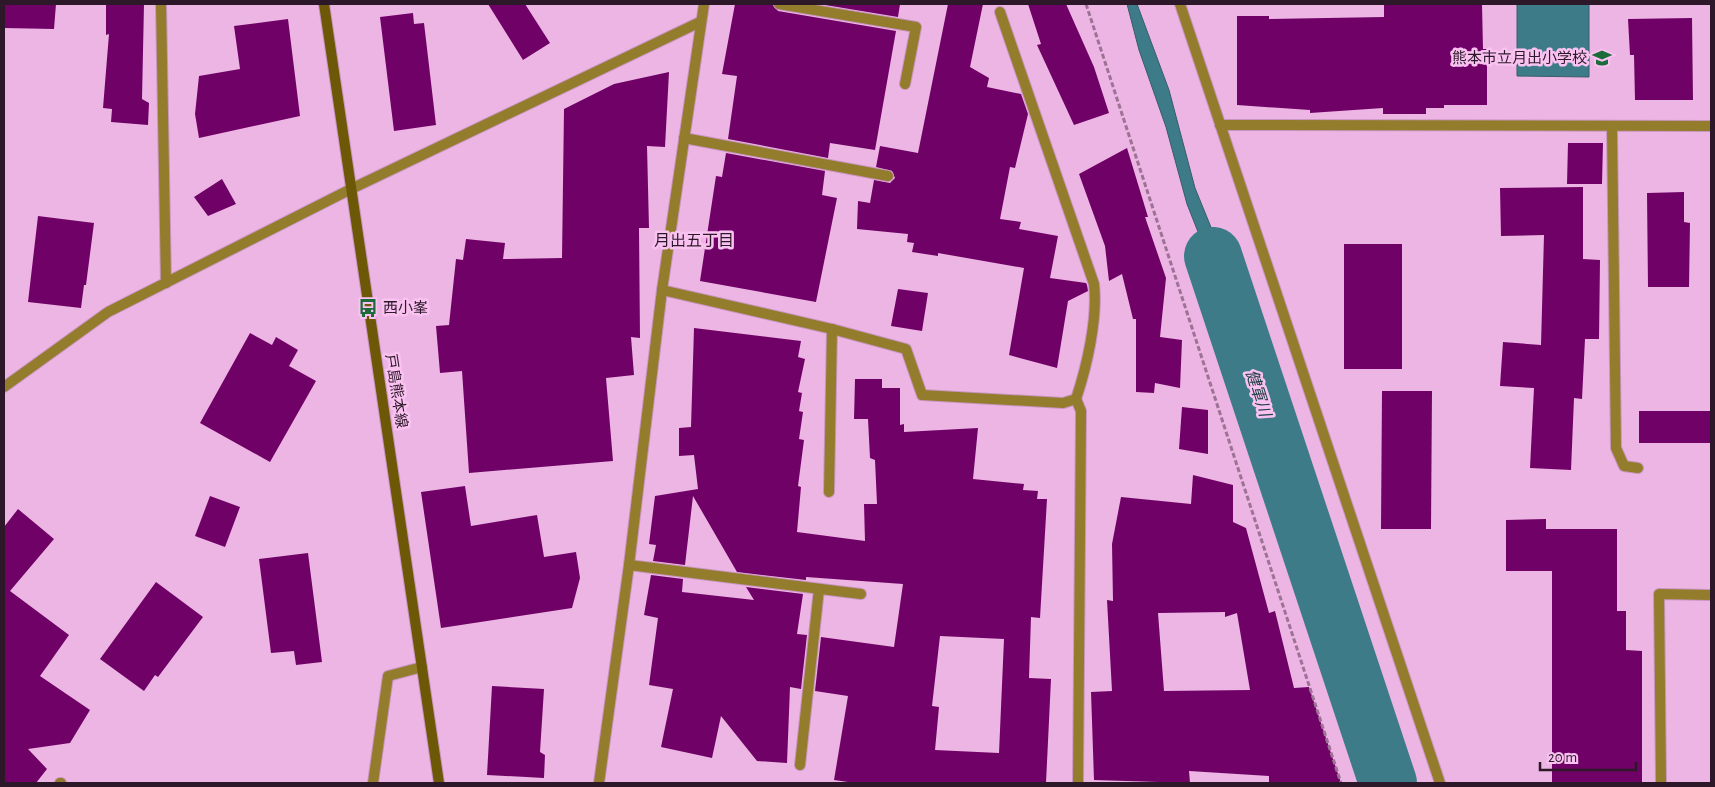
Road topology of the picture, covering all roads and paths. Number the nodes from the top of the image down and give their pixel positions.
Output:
1 (161, 4) edge
2 (324, 4) edge
3 (704, 4) edge
4 (779, 4) edge
5 (1086, 4) edge
6 (1180, 4) edge
7 (1000, 12) dead end
8 (700, 22) junction
9 (905, 84) dead end
10 (1220, 125) junction
11 (1612, 126) junction
12 (1711, 126) edge
13 (684, 138) junction
14 (888, 176) dead end
15 (351, 188) junction
16 (166, 283) junction
17 (662, 290) junction
18 (832, 329) junction
19 (4, 387) edge
20 (1076, 399) junction
21 (1638, 468) dead end
22 (829, 492) dead end
23 (629, 565) junction
24 (819, 589) junction
25 (861, 594) dead end
26 (1711, 595) edge
27 (422, 667) junction
28 (800, 764) dead end
29 (373, 783) edge
30 (439, 783) edge
31 (599, 783) edge
32 (1078, 783) edge
33 (1341, 783) edge
34 (1440, 783) edge
35 (1661, 783) edge

1 - 16 street
2 - 15 main road, 戸島熊本線
3 - 8 street
4 - 9 street
5 - 33 path
6 - 10 street
7 - 20 street
8 - 13 street
8 - 15 street
10 - 11 street
10 - 34 street
11 - 12 street
11 - 21 street
13 - 14 street
13 - 17 street
15 - 16 street
15 - 27 main road, 戸島熊本線
16 - 19 street
17 - 18 street
17 - 23 street
18 - 20 street
18 - 22 street
20 - 32 street
23 - 24 street
23 - 31 street
24 - 25 street
24 - 28 street
26 - 35 street
27 - 29 street
27 - 30 main road, 戸島熊本線

